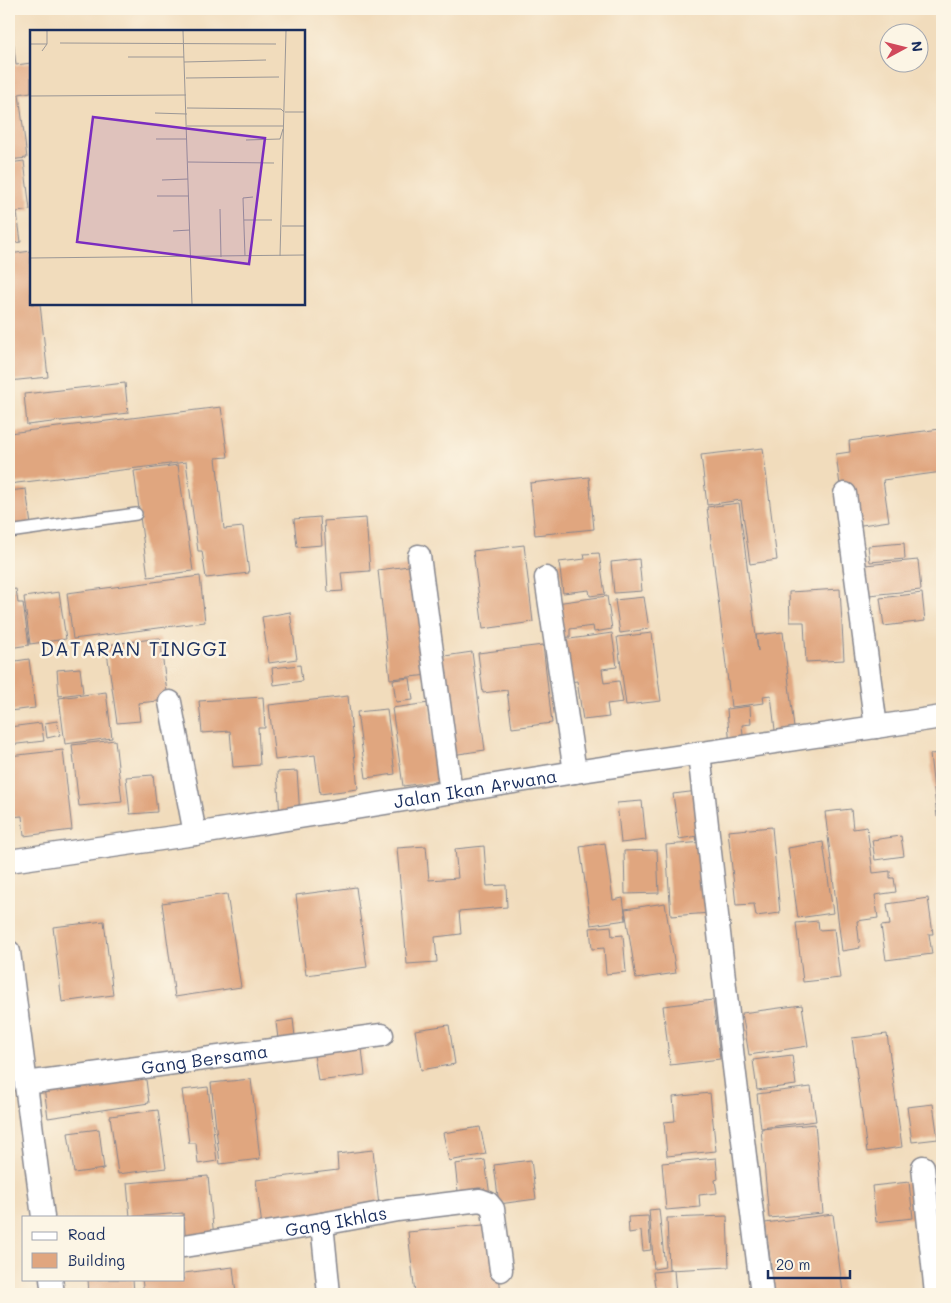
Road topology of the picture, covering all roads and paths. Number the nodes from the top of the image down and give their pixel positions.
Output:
1 (845, 494) dead end
2 (136, 514) dead end
3 (9, 532) edge
4 (420, 556) dead end
5 (546, 578) dead end
6 (170, 702) dead end
7 (942, 717) edge
8 (876, 727) junction
9 (698, 753) junction
10 (575, 772) junction
11 (451, 792) junction
12 (195, 834) junction
13 (9, 862) edge
14 (9, 952) edge
15 (382, 1035) dead end
16 (26, 1083) junction
17 (923, 1167) dead end
18 (43, 1216) edge
19 (322, 1224) junction
20 (185, 1246) edge
21 (501, 1270) dead end
22 (51, 1280) edge
23 (53, 1294) edge
24 (329, 1294) edge
25 (762, 1294) edge
26 (936, 1294) edge

1 - 8 street
2 - 3 lane
4 - 11 street
5 - 10 street
6 - 12 street
7 - 8 street, Jalan Ikan Arwana
8 - 9 street, Jalan Ikan Arwana
9 - 10 street, Jalan Ikan Arwana
9 - 25 street
10 - 11 street, Jalan Ikan Arwana
11 - 12 street, Jalan Ikan Arwana
12 - 13 street, Jalan Ikan Arwana
14 - 16 street
15 - 16 street, Gang Bersama
16 - 18 street
17 - 26 street
19 - 20 street, Gang Ikhlas
19 - 21 street, Gang Ikhlas
19 - 24 street
22 - 23 street

